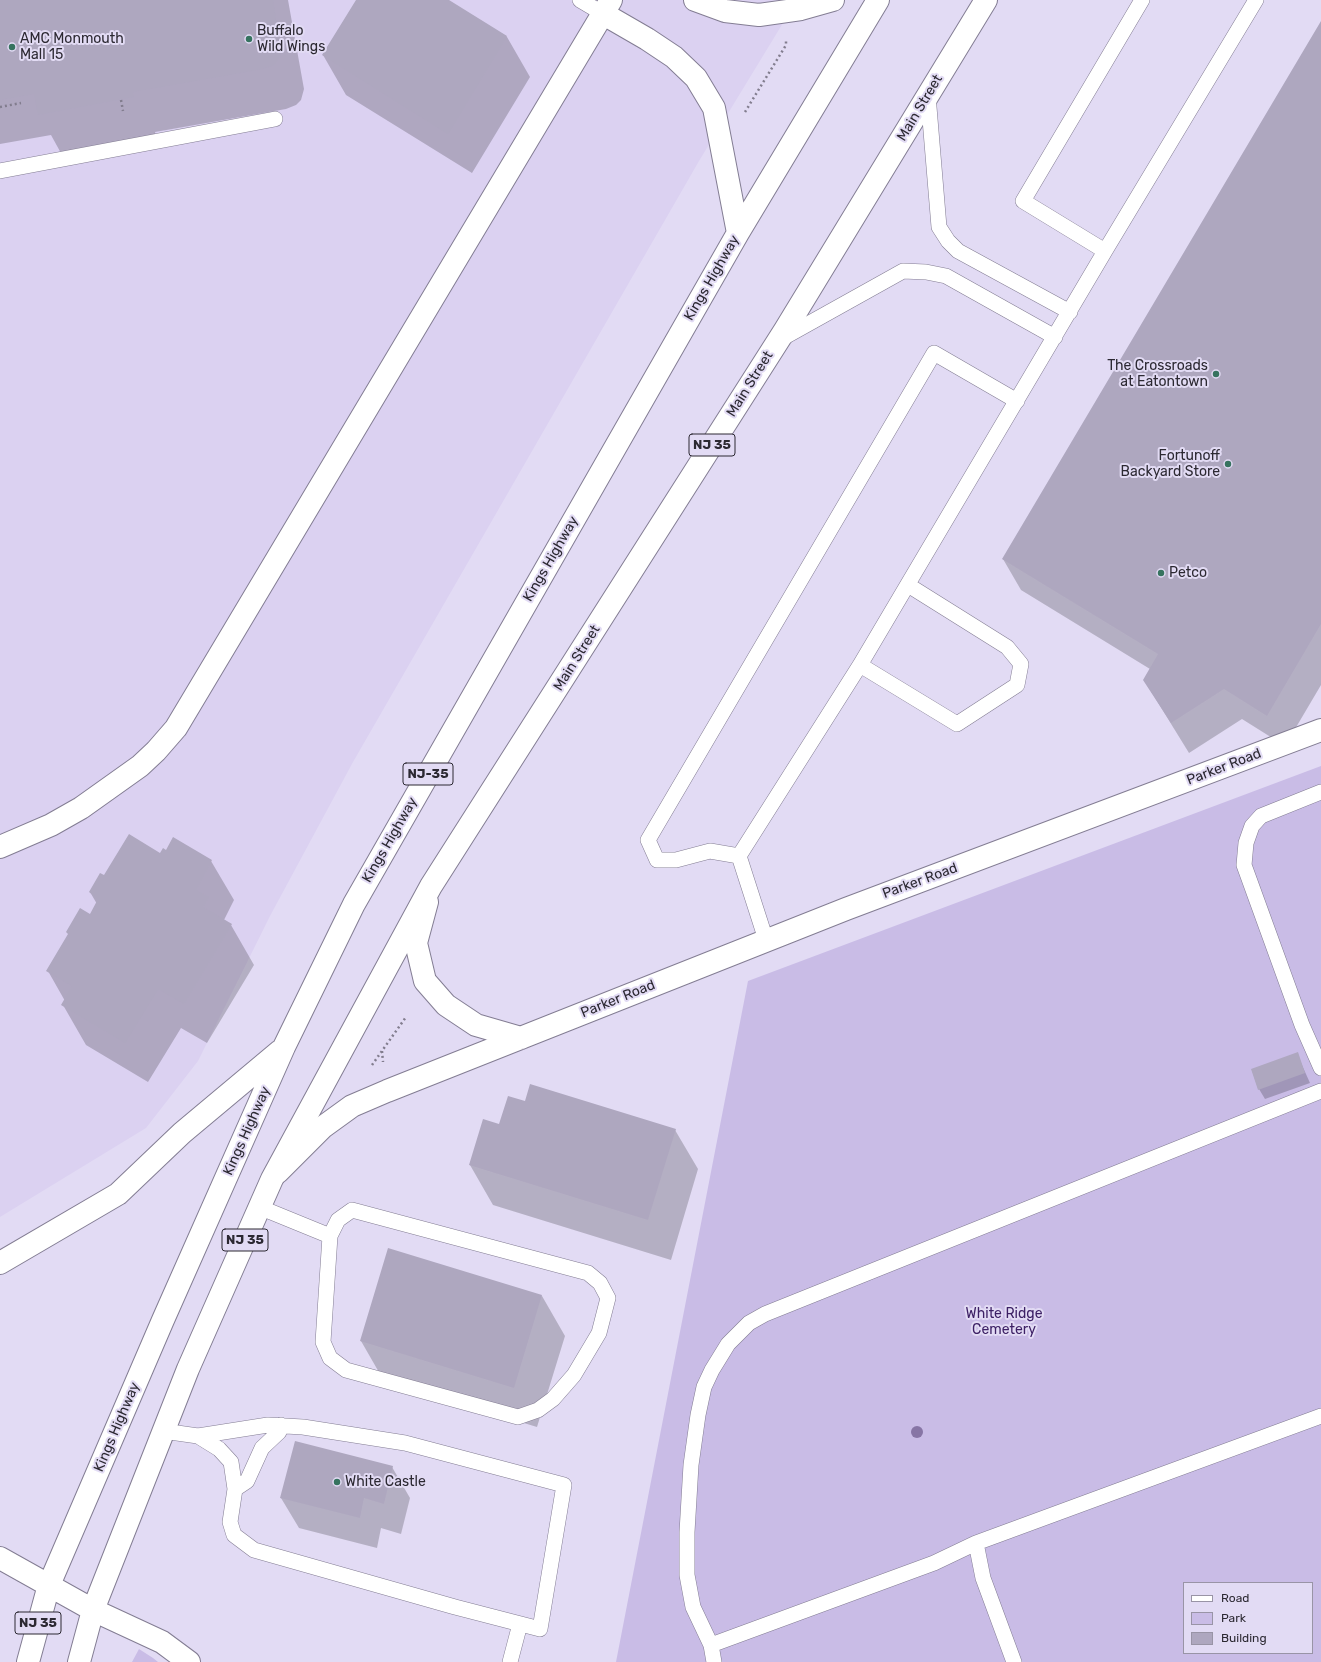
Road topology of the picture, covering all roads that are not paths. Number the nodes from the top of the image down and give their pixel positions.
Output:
1 (580, 0) edge
2 (695, 0) edge
3 (833, 0) edge
4 (878, 0) edge
5 (986, 0) edge
6 (1142, 0) edge
7 (1256, 0) edge
8 (606, 7) edge
9 (928, 95) junction
10 (274, 119) dead end
11 (0, 171) edge
12 (738, 233) junction
13 (1106, 251) junction
14 (1070, 312) junction
15 (1054, 337) junction
16 (778, 341) junction
17 (1017, 401) junction
18 (908, 585) junction
19 (860, 665) junction
20 (1321, 730) edge
21 (1321, 792) edge
22 (0, 847) edge
23 (739, 856) junction
24 (432, 886) junction
25 (766, 940) junction
26 (521, 1038) junction
27 (284, 1047) junction
28 (1321, 1068) edge
29 (1321, 1091) edge
30 (272, 1179) junction
31 (259, 1207) junction
32 (330, 1236) junction
33 (0, 1263) edge
34 (1321, 1416) edge
35 (281, 1425) junction
36 (164, 1431) junction
37 (198, 1436) junction
38 (235, 1489) junction
39 (976, 1543) junction
40 (0, 1558) edge
41 (49, 1585) junction
42 (93, 1610) junction
43 (520, 1624) junction
44 (711, 1645) junction
45 (28, 1662) edge
46 (79, 1662) edge
47 (189, 1662) edge
48 (510, 1662) edge
49 (714, 1662) edge
50 (1014, 1662) edge

1 - 8 lane
2 - 3 main road
4 - 12 main road, Kings Highway / NJ-35
5 - 9 main road, Main Street / NJ 35
6 - 13 lane
7 - 13 lane
8 - 12 main road
8 - 22 main road
9 - 14 lane
9 - 16 main road, Main Street / NJ 35
10 - 11 lane
12 - 27 main road, Kings Highway / NJ-35
13 - 14 lane
14 - 15 lane
15 - 16 lane
15 - 17 lane
16 - 24 main road, Main Street / NJ 35
17 - 18 lane
17 - 23 lane
18 - 19 lane
18 - 19 lane
19 - 23 lane
20 - 25 main road, Parker Road
21 - 28 lane
23 - 25 lane
24 - 26 main road
24 - 30 main road, NJ 35
25 - 26 main road, Parker Road
26 - 30 main road, Parker Road
27 - 33 main road
27 - 41 main road, Kings Highway / NJ-35
29 - 44 lane
30 - 31 main road, NJ 35
31 - 32 lane
31 - 36 main road, NJ 35
32 - 32 lane
34 - 39 lane
35 - 37 lane
35 - 38 lane
35 - 43 lane
36 - 37 lane
36 - 42 main road, NJ 35
37 - 38 lane
38 - 43 lane
39 - 44 lane
39 - 50 lane
40 - 41 main road
41 - 42 main road
41 - 45 main road, Kings Highway / NJ 35
42 - 46 main road, NJ 35
42 - 47 main road
43 - 48 lane
44 - 49 lane

